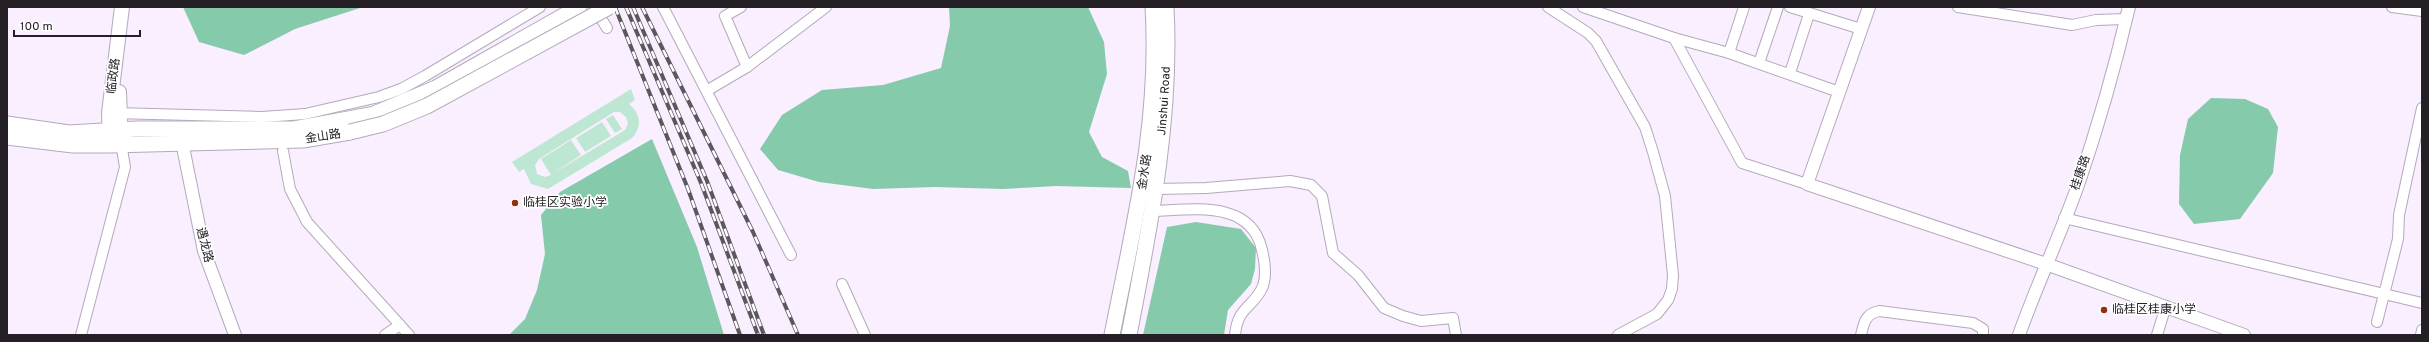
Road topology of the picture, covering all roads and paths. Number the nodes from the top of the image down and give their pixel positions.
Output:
1 (122, 7) edge
2 (130, 7) edge
3 (540, 7) edge
4 (579, 7) edge
5 (594, 7) edge
6 (609, 7) edge
7 (663, 7) edge
8 (741, 7) edge
9 (826, 7) edge
10 (1153, 7) edge
11 (1166, 7) edge
12 (1548, 7) edge
13 (1583, 7) edge
14 (1744, 7) edge
15 (1778, 7) edge
16 (1790, 7) edge
17 (1869, 7) edge
18 (1958, 7) edge
19 (2129, 7) edge
20 (2392, 7) edge
21 (2422, 11) edge
22 (1809, 14) junction
23 (2126, 19) junction
24 (607, 28) dead end
25 (1861, 29) junction
26 (1674, 38) junction
27 (1729, 53) junction
28 (1759, 63) junction
29 (747, 67) junction
30 (1790, 73) junction
31 (708, 90) junction
32 (1839, 92) junction
33 (2422, 108) edge
34 (114, 113) junction
35 (7, 124) edge
36 (346, 126) junction
37 (7, 136) edge
38 (115, 137) junction
39 (184, 152) dead end
40 (283, 152) dead end
41 (1807, 184) junction
42 (1157, 189) junction
43 (1153, 211) junction
44 (2064, 218) junction
45 (791, 254) dead end
46 (2046, 264) junction
47 (842, 284) dead end
48 (2384, 293) junction
49 (2422, 303) edge
50 (2166, 306) junction
51 (2377, 322) dead end
52 (400, 325) junction
53 (2422, 330) edge
54 (81, 335) edge
55 (234, 335) edge
56 (385, 335) edge
57 (409, 335) edge
58 (865, 335) edge
59 (1112, 335) edge
60 (1129, 335) edge
61 (1235, 335) edge
62 (1456, 335) edge
63 (1618, 335) edge
64 (1861, 335) edge
65 (1983, 335) edge
66 (2019, 335) edge
67 (2157, 335) edge
68 (2244, 335) edge
69 (2421, 335) edge

1 - 34 main road, 临政路
2 - 34 main road, 临政路
3 - 34 street
4 - 36 main road, 金山路
5 - 24 street
6 - 36 main road, 金山路, bridge
7 - 31 street
8 - 29 street
9 - 29 street
10 - 59 main road, 金水路
11 - 42 main road, Jinshui Road
12 - 63 street
13 - 26 street
14 - 27 street
15 - 28 street
16 - 22 street
17 - 25 street
18 - 23 street
19 - 23 street, 桂康路
20 - 21 street
22 - 25 street
22 - 30 street
23 - 44 street, 桂康路
25 - 32 street
26 - 27 street
26 - 41 street
27 - 28 street
28 - 30 street
29 - 31 street
30 - 32 street
31 - 45 street
32 - 41 street
33 - 48 street
34 - 38 main road, 临政路
35 - 38 main road, 金山路
36 - 38 main road, 金山路
37 - 38 main road, 金山路
38 - 54 street
39 - 55 street, 遇龙路
40 - 52 street
41 - 46 street
42 - 43 main road, Jinshui Road
42 - 62 street
43 - 60 main road, Jinshui Road
43 - 61 street
44 - 46 street, 桂康路
44 - 48 street
46 - 50 street
46 - 66 street, 桂康路
47 - 58 street
48 - 49 street
48 - 51 street
50 - 67 street
50 - 68 street
52 - 56 street
52 - 57 street
53 - 69 street
64 - 65 street

